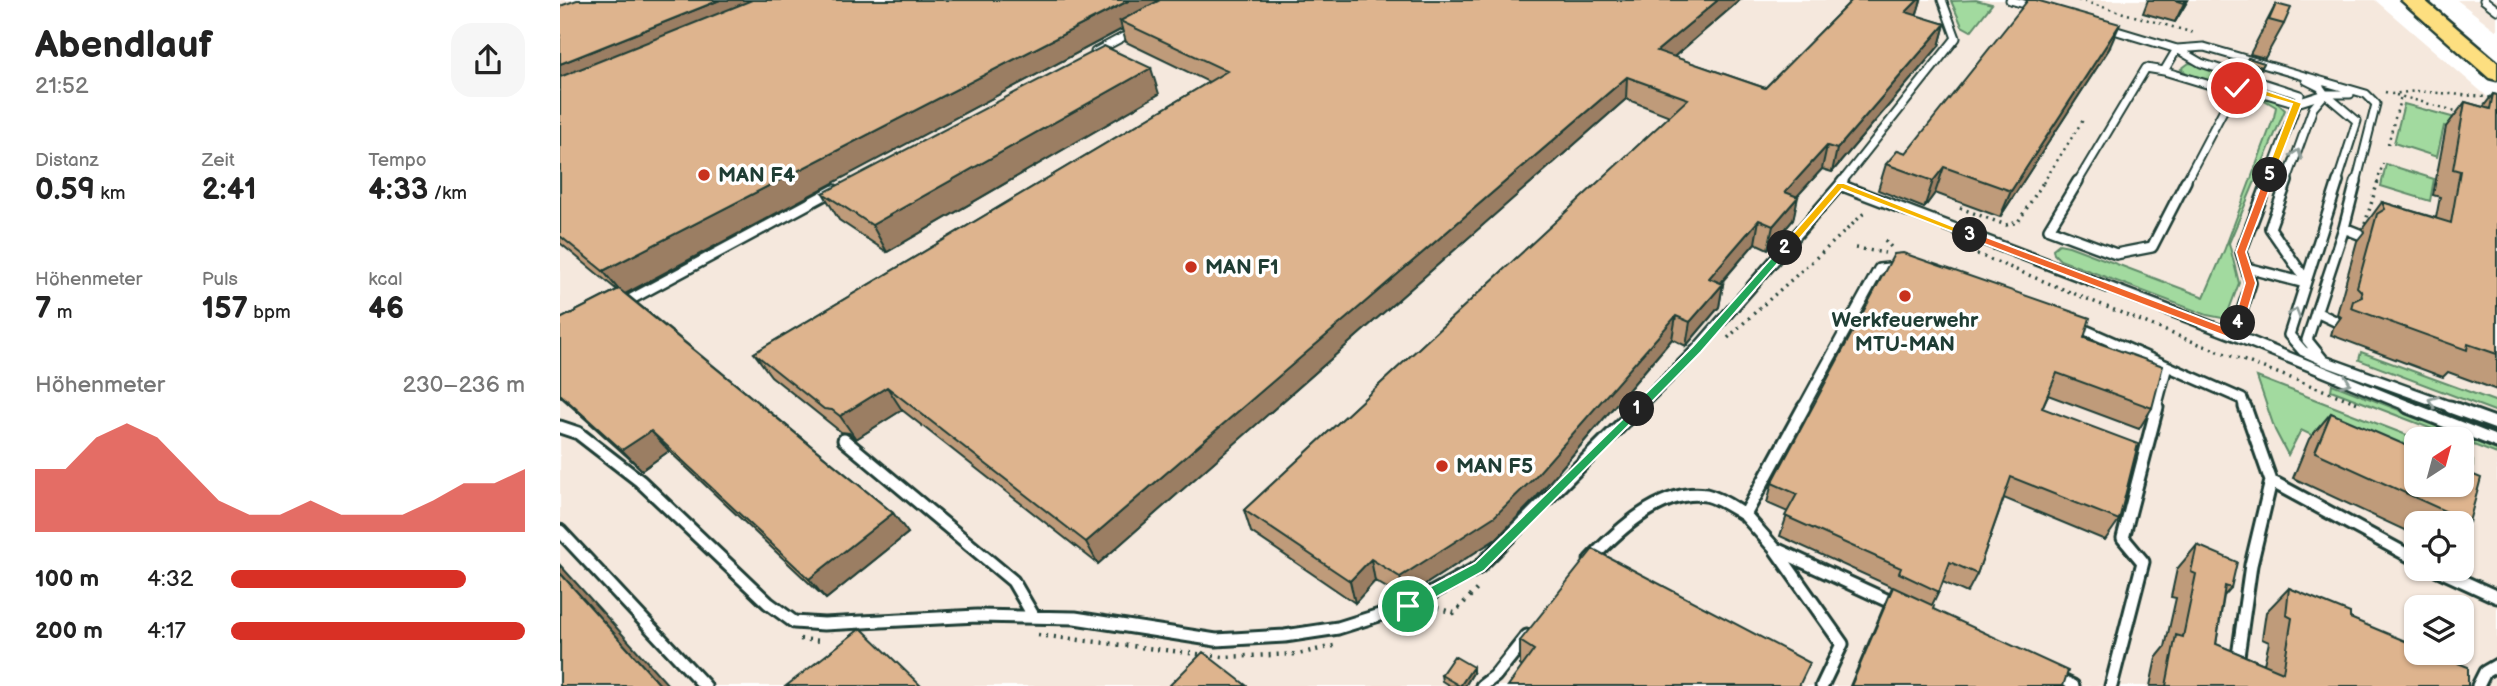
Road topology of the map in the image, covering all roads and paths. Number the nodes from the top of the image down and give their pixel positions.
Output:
1 (1942, 0) edge
2 (2010, 0) edge
3 (2078, 0) edge
4 (2411, 0) edge
5 (2424, 0) edge
6 (2484, 0) edge
7 (2497, 10) edge
8 (2049, 11) edge
9 (1144, 26) edge
10 (2100, 26) edge
11 (2194, 33) dead end
12 (2177, 48) junction
13 (2193, 52) junction
14 (1083, 58) edge
15 (2497, 61) edge
16 (2164, 71) junction
17 (2497, 73) edge
18 (2233, 92) junction
19 (2325, 94) junction
20 (2366, 94) junction
21 (2392, 94) junction
22 (2401, 96) junction
23 (2299, 99) junction
24 (2497, 99) edge
25 (2374, 101) junction
26 (2466, 113) edge
27 (2083, 120) dead end
28 (2388, 144) dead end
29 (2383, 163) dead end
30 (1840, 185) junction
31 (837, 188) edge
32 (1961, 208) dead end
33 (1875, 215) dead end
34 (2345, 223) junction
35 (2360, 233) dead end
36 (1885, 240) dead end
37 (1856, 247) dead end
38 (1891, 247) dead end
39 (1969, 251) dead end
40 (1885, 253) dead end
41 (1910, 265) edge
42 (2247, 268) junction
43 (2305, 282) junction
44 (608, 312) edge
45 (2316, 313) junction
46 (2335, 321) dead end
47 (2067, 322) edge
48 (2234, 335) junction
49 (1724, 342) dead end
50 (2324, 360) junction
51 (2167, 366) junction
52 (2361, 404) dead end
53 (2497, 424) edge
54 (560, 426) edge
55 (844, 440) dead end
56 (2497, 442) edge
57 (2271, 481) junction
58 (1745, 515) junction
59 (560, 531) edge
60 (1775, 549) junction
61 (2404, 553) edge
62 (1580, 571) edge
63 (2462, 581) edge
64 (1480, 585) dead end
65 (2497, 597) edge
66 (1429, 610) dead end
67 (1911, 612) edge
68 (1034, 617) junction
69 (1537, 624) edge
70 (1031, 634) dead end
71 (1339, 645) dead end
72 (2497, 665) edge
73 (2237, 668) edge
74 (2035, 669) edge
75 (705, 686) edge
76 (1482, 686) edge
77 (1822, 686) edge
78 (2073, 686) edge
79 (2111, 686) edge
80 (2479, 686) edge

1 - 30 lane
2 - 8 lane
3 - 11 path
4 - 17 main road
5 - 15 main road
6 - 7 lane
9 - 14 lane
10 - 12 lane
12 - 13 lane
12 - 16 lane
13 - 19 lane
13 - 20 lane
13 - 23 lane
16 - 18 lane
16 - 18 lane
18 - 23 lane
19 - 23 lane
19 - 25 lane
43 -> 19 lane
19 - 43 lane
20 - 21 path
20 - 25 lane
21 - 22 path
21 - 24 path
22 - 26 path
22 - 28 path
23 - 42 lane
25 - 34 lane
27 - 32 path
29 - 34 path
30 - 48 lane
30 - 68 lane
31 - 44 lane
33 - 49 path
34 - 35 lane
34 - 45 lane
36 - 38 path
37 - 40 path
39 - 52 path
41 - 58 lane
42 - 43 lane
42 - 48 lane
50 -> 43 lane
45 - 46 lane
45 - 50 lane
47 - 51 lane
48 -> 56 lane
53 -> 50 lane
51 - 57 lane
51 - 79 lane
54 - 68 lane
55 - 68 lane
57 - 61 lane
57 - 73 lane
58 - 60 lane
58 - 62 lane
59 - 75 lane
60 - 67 lane
60 - 77 lane
63 - 65 lane
64 - 66 path
69 - 76 lane
70 - 71 path
72 - 80 lane
74 - 78 lane

